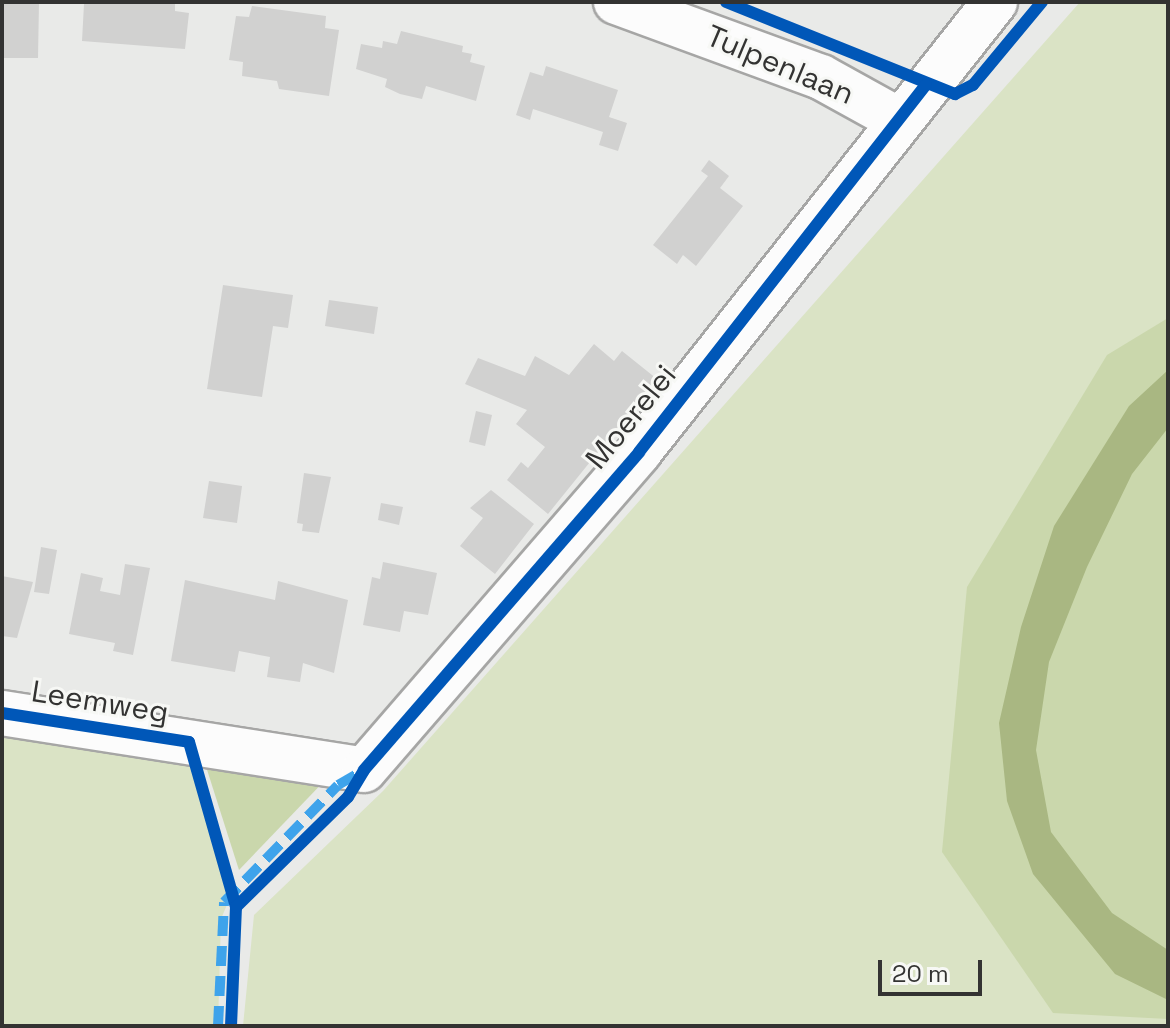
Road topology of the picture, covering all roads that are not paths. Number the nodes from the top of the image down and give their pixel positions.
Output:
1 (616, 2) edge
2 (995, 2) edge
3 (897, 119) junction
4 (2, 713) edge
5 (364, 770) joint

1 - 3 street, Tulpenlaan
2 - 3 street, Moerelei
3 - 5 street, Moerelei
4 - 5 street, Leemweg

